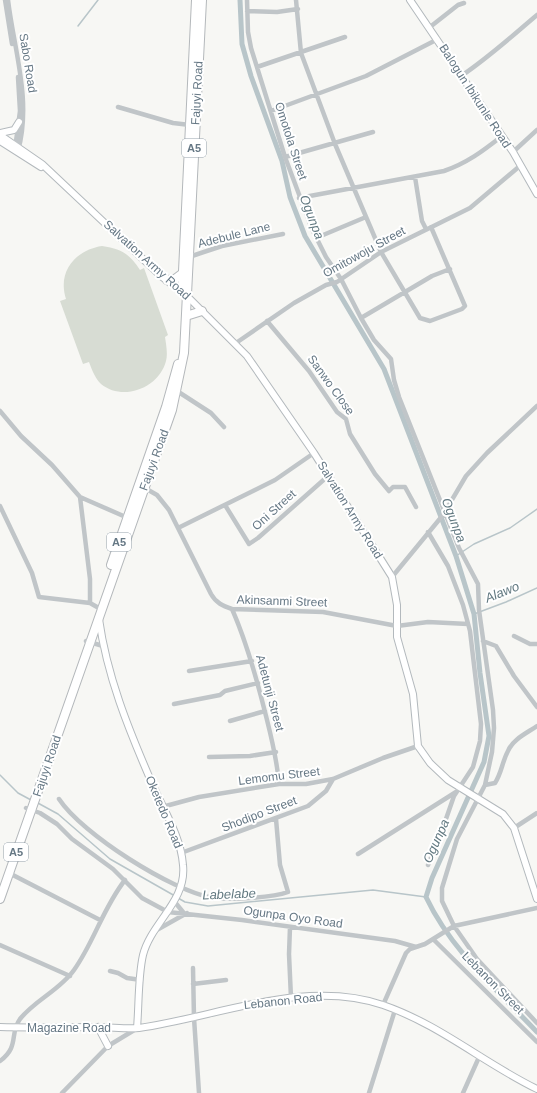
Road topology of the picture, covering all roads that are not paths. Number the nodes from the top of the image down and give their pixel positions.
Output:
1 (5, 0) edge
2 (8, 0) edge
3 (196, 0) edge
4 (202, 0) edge
5 (248, 0) edge
6 (296, 0) edge
7 (410, 0) edge
8 (464, 3) dead end
9 (298, 9) junction
10 (247, 11) junction
11 (537, 15) edge
12 (430, 27) junction
13 (345, 38) dead end
14 (438, 39) junction
15 (301, 52) junction
16 (257, 67) junction
17 (462, 76) junction
18 (318, 94) junction
19 (118, 107) dead end
20 (271, 111) junction
21 (19, 122) junction
22 (190, 126) junction
23 (537, 130) edge
24 (373, 132) dead end
25 (0, 134) edge
26 (502, 136) junction
27 (0, 141) edge
28 (335, 144) junction
29 (17, 149) junction
30 (513, 152) junction
31 (285, 157) junction
32 (521, 165) junction
33 (415, 177) junction
34 (354, 186) junction
35 (537, 194) edge
36 (299, 198) junction
37 (366, 217) junction
38 (428, 228) junction
39 (284, 234) dead end
40 (316, 238) junction
41 (381, 252) junction
42 (189, 257) junction
43 (450, 269) junction
44 (183, 273) junction
45 (167, 280) junction
46 (339, 280) junction
47 (405, 292) junction
48 (184, 293) junction
49 (202, 310) junction
50 (186, 316) junction
51 (361, 318) junction
52 (267, 321) junction
53 (236, 343) junction
54 (177, 390) junction
55 (537, 406) edge
56 (0, 411) edge
57 (224, 427) dead end
58 (314, 453) junction
59 (328, 476) junction
60 (141, 486) junction
61 (80, 497) junction
62 (225, 505) junction
63 (0, 506) edge
64 (416, 507) dead end
65 (1, 512) edge
66 (444, 513) junction
67 (130, 519) junction
68 (178, 528) junction
69 (428, 532) junction
70 (392, 577) junction
71 (93, 605) junction
72 (232, 610) junction
73 (99, 617) junction
74 (468, 624) junction
75 (397, 626) junction
76 (514, 636) dead end
77 (88, 641) junction
78 (483, 641) junction
79 (537, 644) edge
80 (103, 646) junction
81 (252, 661) junction
82 (189, 671) dead end
83 (258, 683) junction
84 (174, 704) dead end
85 (537, 707) edge
86 (265, 711) junction
87 (230, 721) dead end
88 (537, 726) edge
89 (418, 746) junction
90 (276, 752) junction
91 (209, 757) dead end
92 (333, 779) junction
93 (279, 784) junction
94 (485, 784) junction
95 (459, 790) junction
96 (477, 798) junction
97 (59, 799) dead end
98 (30, 806) junction
99 (162, 807) junction
100 (537, 813) edge
101 (276, 819) junction
102 (514, 828) junction
103 (181, 852) junction
104 (358, 854) dead end
105 (428, 865) dead end
106 (9, 873) junction
107 (125, 880) junction
108 (0, 881) edge
109 (180, 887) junction
110 (0, 899) edge
111 (537, 899) edge
112 (175, 900) junction
113 (537, 908) edge
114 (168, 912) junction
115 (185, 913) junction
116 (100, 920) junction
117 (290, 927) junction
118 (452, 927) junction
119 (153, 932) junction
120 (435, 938) junction
121 (0, 945) edge
122 (416, 947) junction
123 (193, 968) dead end
124 (110, 971) dead end
125 (70, 976) junction
126 (141, 980) junction
127 (226, 980) dead end
128 (193, 984) junction
129 (291, 998) junction
130 (383, 1005) junction
131 (395, 1010) junction
132 (194, 1018) junction
133 (537, 1023) edge
134 (0, 1027) edge
135 (98, 1027) junction
136 (17, 1028) junction
137 (137, 1028) junction
138 (537, 1042) edge
139 (108, 1046) junction
140 (480, 1055) junction
141 (0, 1061) edge
142 (534, 1090) edge
143 (62, 1093) edge
144 (199, 1093) edge
145 (369, 1093) edge
146 (463, 1093) edge

1 - 21 street, Sabo Road
2 - 29 street, Sabo Road
3 - 22 highway, Fajuyi Road / A5
4 - 42 highway, Fajuyi Road / A5
5 - 10 street, Omotola Street
6 - 9 street
7 - 12 main road, Balogun Ibikunle Road
8 - 12 street
9 - 10 street
9 - 15 street
10 - 16 street, Omotola Street
11 - 17 street
12 - 14 main road, Balogun Ibikunle Road
13 - 15 street
14 - 17 main road, Balogun Ibikunle Road
14 - 18 street
15 - 16 street
15 - 18 street
16 - 20 street, Omotola Street
17 - 26 main road, Balogun Ibikunle Road
18 - 20 street
18 - 28 street
19 - 22 street
20 - 31 street, Omotola Street
21 - 25 main road
21 - 29 street, Sabo Road
22 - 44 highway, Fajuyi Road / A5
23 - 30 street
24 - 28 street
25 - 29 main road, Salvation Army Road
26 - 30 main road, Balogun Ibikunle Road
26 - 33 street
27 - 29 main road, Salvation Army Road
28 - 31 street
28 - 34 street
29 - 45 main road, Salvation Army Road
30 - 32 main road, Balogun Ibikunle Road
31 - 36 street, Omotola Street
32 - 35 main road, Balogun Ibikunle Road
32 - 38 street, Omitowoju Street
33 - 34 street
33 - 38 street
34 - 36 street
34 - 37 street
36 - 40 street, Omotola Street
37 - 40 street
37 - 41 street
38 - 41 street, Omitowoju Street
38 - 43 street
39 - 42 street, Adebule Lane
40 - 46 street, Omotola Street
41 - 46 street, Omitowoju Street
41 - 47 street
42 - 48 highway, Fajuyi Road / A5
43 - 47 street
43 - 47 street
44 - 45 highway
44 - 48 highway, Fajuyi Road / A5
45 - 48 main road, Salvation Army Road
46 - 51 street, Omotola Street
46 - 52 street, Omitowoju Street
47 - 51 street
48 - 49 main road, Salvation Army Road
48 - 50 highway, Fajuyi Road / A5
48 - 60 highway, Fajuyi Road / A5
49 - 50 highway
49 - 53 main road, Salvation Army Road
50 - 54 highway, Fajuyi Road / A5
51 - 66 street, Omotola Street
52 - 53 street, Omitowoju Street
52 - 64 street, Sanwo Close
53 - 58 main road, Salvation Army Road
54 - 57 street
54 - 60 highway, Fajuyi Road / A5
55 - 66 street
56 - 61 street
58 - 59 main road, Salvation Army Road
58 - 62 street
59 - 62 street, Oni Street
59 - 70 main road, Salvation Army Road
60 - 67 highway, Fajuyi Road / A5
60 - 68 street, Akinsanmi Street
61 - 67 street
61 - 71 street
62 - 68 street
63 - 65 street
65 - 71 street
66 - 69 street
66 - 78 street, Omotola Street
67 - 71 highway, Fajuyi Road / A5
67 - 73 highway, Fajuyi Road / A5
68 - 72 street, Akinsanmi Street
69 - 70 street
69 - 74 street
70 - 75 main road, Salvation Army Road
71 - 77 highway, Fajuyi Road / A5
72 - 75 street, Akinsanmi Street
72 - 81 street, Adetunji Street
73 - 77 highway, Fajuyi Road / A5
73 - 80 main road, Oketedo Road
74 - 75 street, Akinsanmi Street
74 - 95 street
75 - 89 main road, Salvation Army Road
76 - 79 street
77 - 80 street
77 - 98 highway, Fajuyi Road / A5
78 - 85 street
78 - 94 street, Omotola Street
80 - 99 main road, Oketedo Road
81 - 82 street
81 - 83 street, Adetunji Street
83 - 84 street
83 - 86 street, Adetunji Street
86 - 87 street
86 - 90 street, Adetunji Street
88 - 94 street
89 - 92 street, Lemomu Street
89 - 95 main road
90 - 91 street
90 - 93 street, Adetunji Street
92 - 93 street, Lemomu Street
92 - 101 street, Shodipo Street
93 - 99 street, Lemomu Street
94 - 96 street, Omotola Street
95 - 96 main road
95 - 104 street
95 - 105 street
96 - 102 main road
96 - 118 street, Omotola Street
97 - 109 street
98 - 106 highway, Fajuyi Road / A5
98 - 107 street
98 - 108 highway, Fajuyi Road / A5
99 - 103 main road, Oketedo Road
100 - 102 street
101 - 103 street, Shodipo Street
101 - 109 street
102 - 111 main road
103 - 109 main road, Oketedo Road
106 - 110 highway, Fajuyi Road / A5
106 - 116 street
107 - 114 street
107 - 116 street
109 - 112 main road, Oketedo Road
112 - 114 main road, Oketedo Road
112 - 115 street
113 - 118 street
114 - 115 street, Ogunpa Oyo Road
114 - 119 main road, Oketedo Road
115 - 117 street, Ogunpa Oyo Road
115 - 119 street
116 - 125 street
117 - 122 street, Ogunpa Oyo Road
117 - 129 street
118 - 120 street
118 - 133 street, Omotola Street
119 - 126 main road, Oketedo Road
120 - 122 street
120 - 138 street, Lebanon Street
121 - 125 street
122 - 130 street
123 - 128 street
124 - 126 street
125 - 136 street
126 - 137 main road, Oketedo Road
127 - 128 street
128 - 132 street
129 - 130 main road, Lebanon Road
129 - 132 main road, Lebanon Road
130 - 131 main road, Lebanon Road
131 - 140 main road, Lebanon Road
131 - 145 street
132 - 137 main road, Lebanon Road
132 - 144 street
134 - 136 main road, Magazine Road
135 - 136 main road, Magazine Road
135 - 137 main road, Magazine Road
135 - 139 main road
136 - 141 street
137 - 139 street
139 - 143 street
140 - 142 main road, Lebanon Road
140 - 146 street

